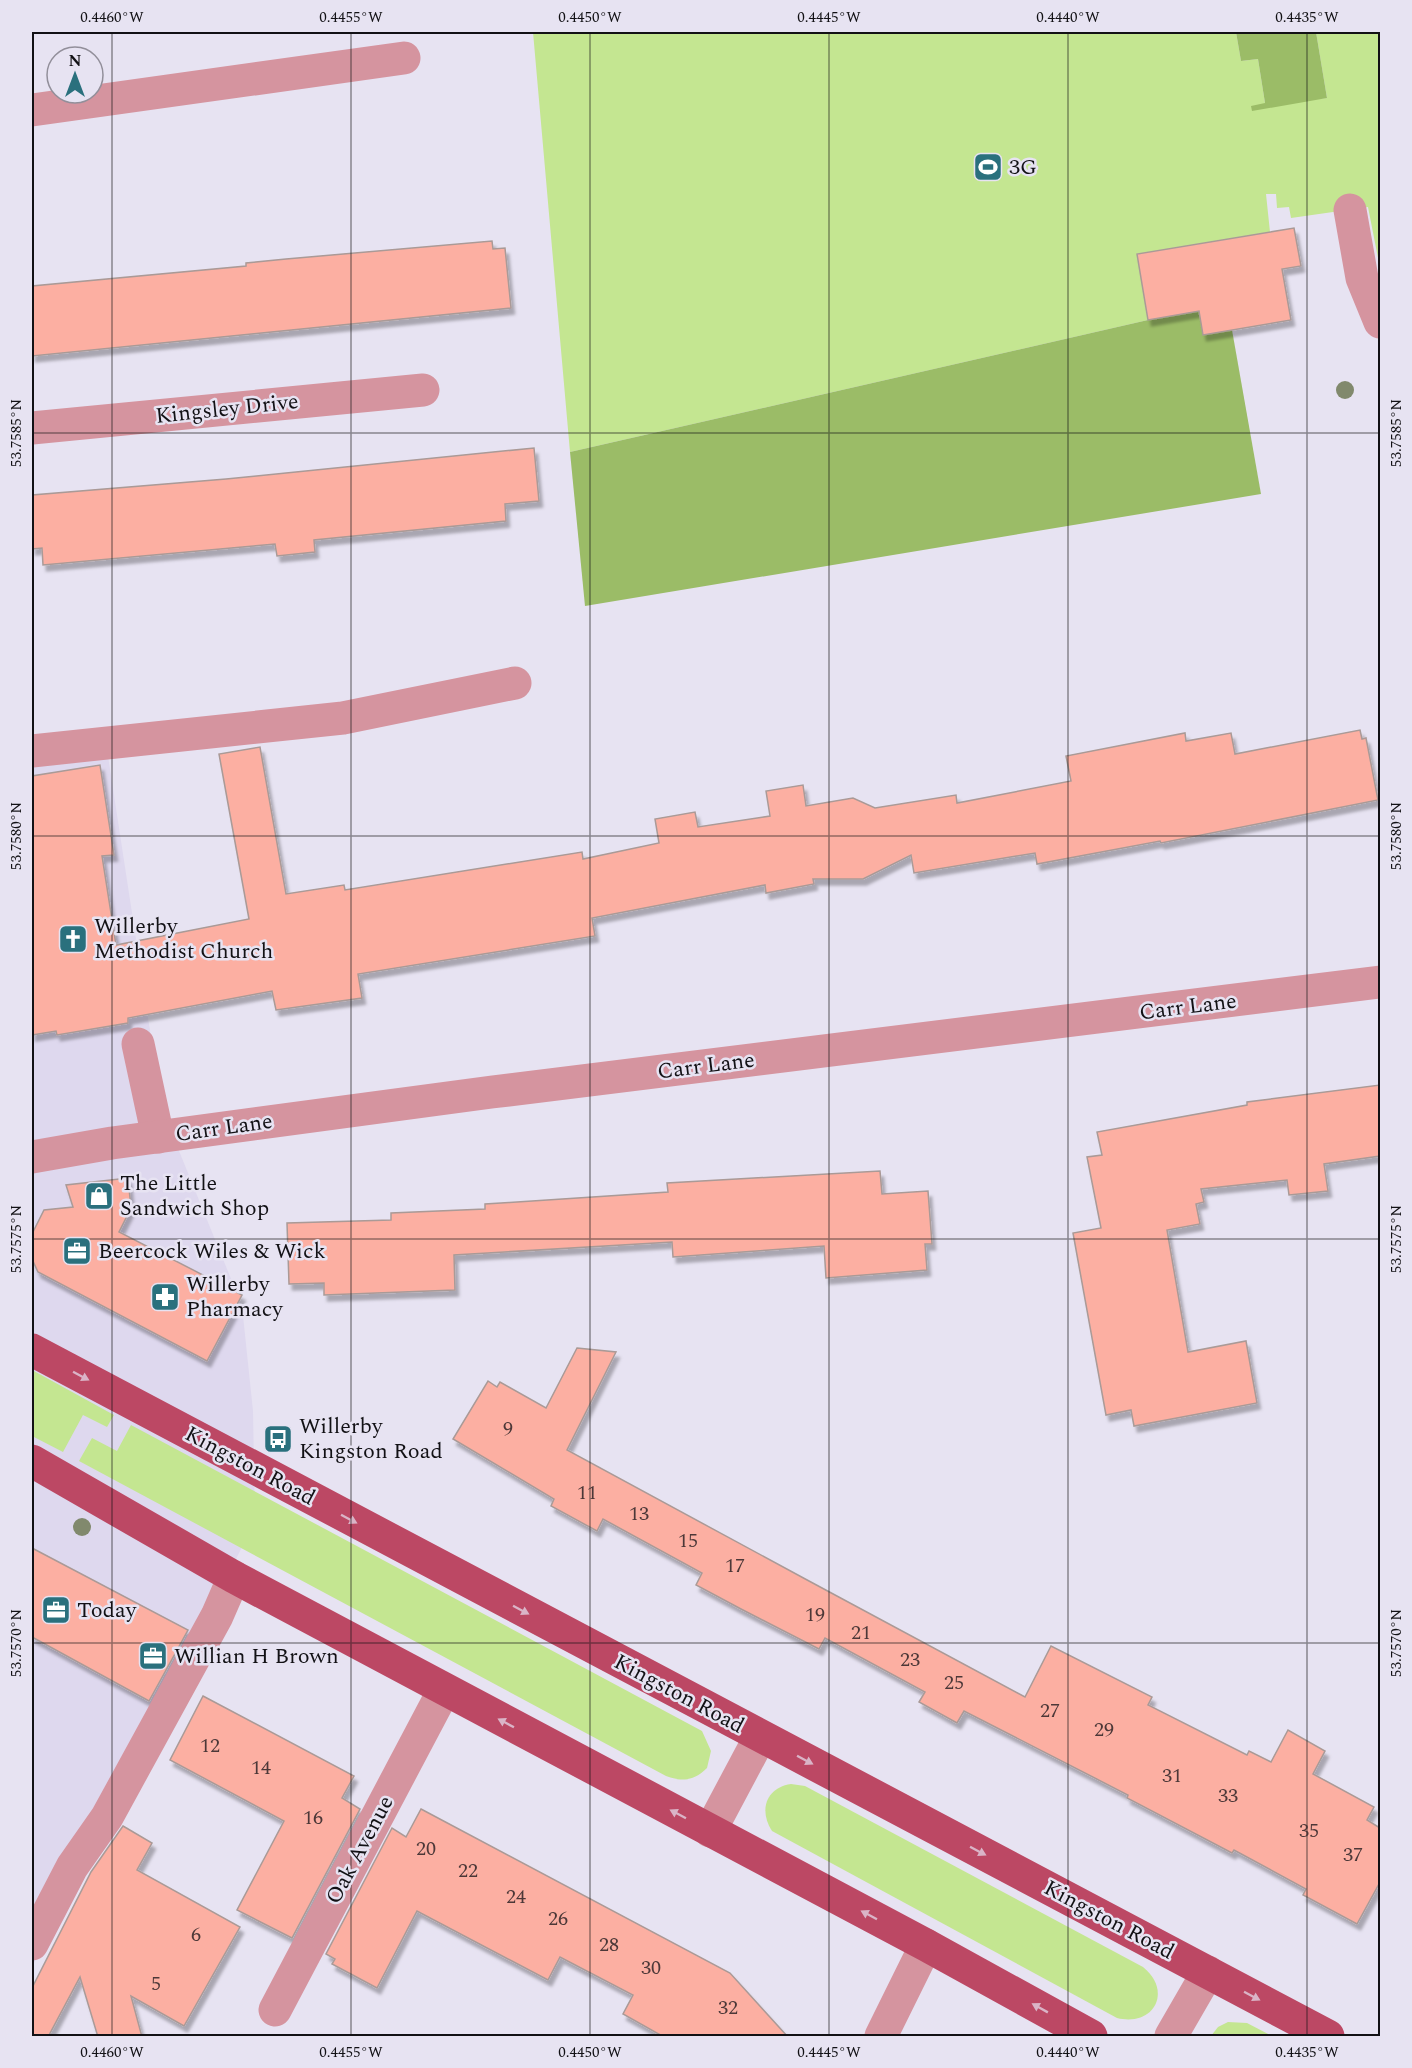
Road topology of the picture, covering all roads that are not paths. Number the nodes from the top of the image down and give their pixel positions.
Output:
1 (404, 58) dead end
2 (32, 110) edge
3 (1350, 210) dead end
4 (1380, 322) edge
5 (423, 390) dead end
6 (32, 428) edge
7 (516, 683) dead end
8 (32, 751) edge
9 (1380, 982) edge
10 (138, 1044) dead end
11 (158, 1137) junction
12 (32, 1157) edge
13 (32, 1350) edge
14 (32, 1461) edge
15 (234, 1576) junction
16 (444, 1690) junction
17 (760, 1737) junction
18 (710, 1831) junction
19 (32, 1944) edge
20 (926, 1945) junction
21 (1208, 1972) junction
22 (275, 2010) dead end
23 (881, 2037) edge
24 (1091, 2037) edge
25 (1171, 2037) edge
26 (1328, 2037) edge

1 - 2 street
3 - 4 street
5 - 6 street, Kingsley Drive
7 - 8 street
9 - 11 street, Carr Lane
10 - 11 street
11 - 12 street, Carr Lane
13 -> 17 main road, Kingston Road
14 - 15 main road
15 - 16 main road
15 - 19 street
18 -> 16 main road
16 - 22 street, Oak Avenue
17 - 18 street
17 -> 21 main road, Kingston Road
20 -> 18 main road
20 - 23 street
24 -> 20 main road
21 - 25 street
21 -> 26 main road, Kingston Road

